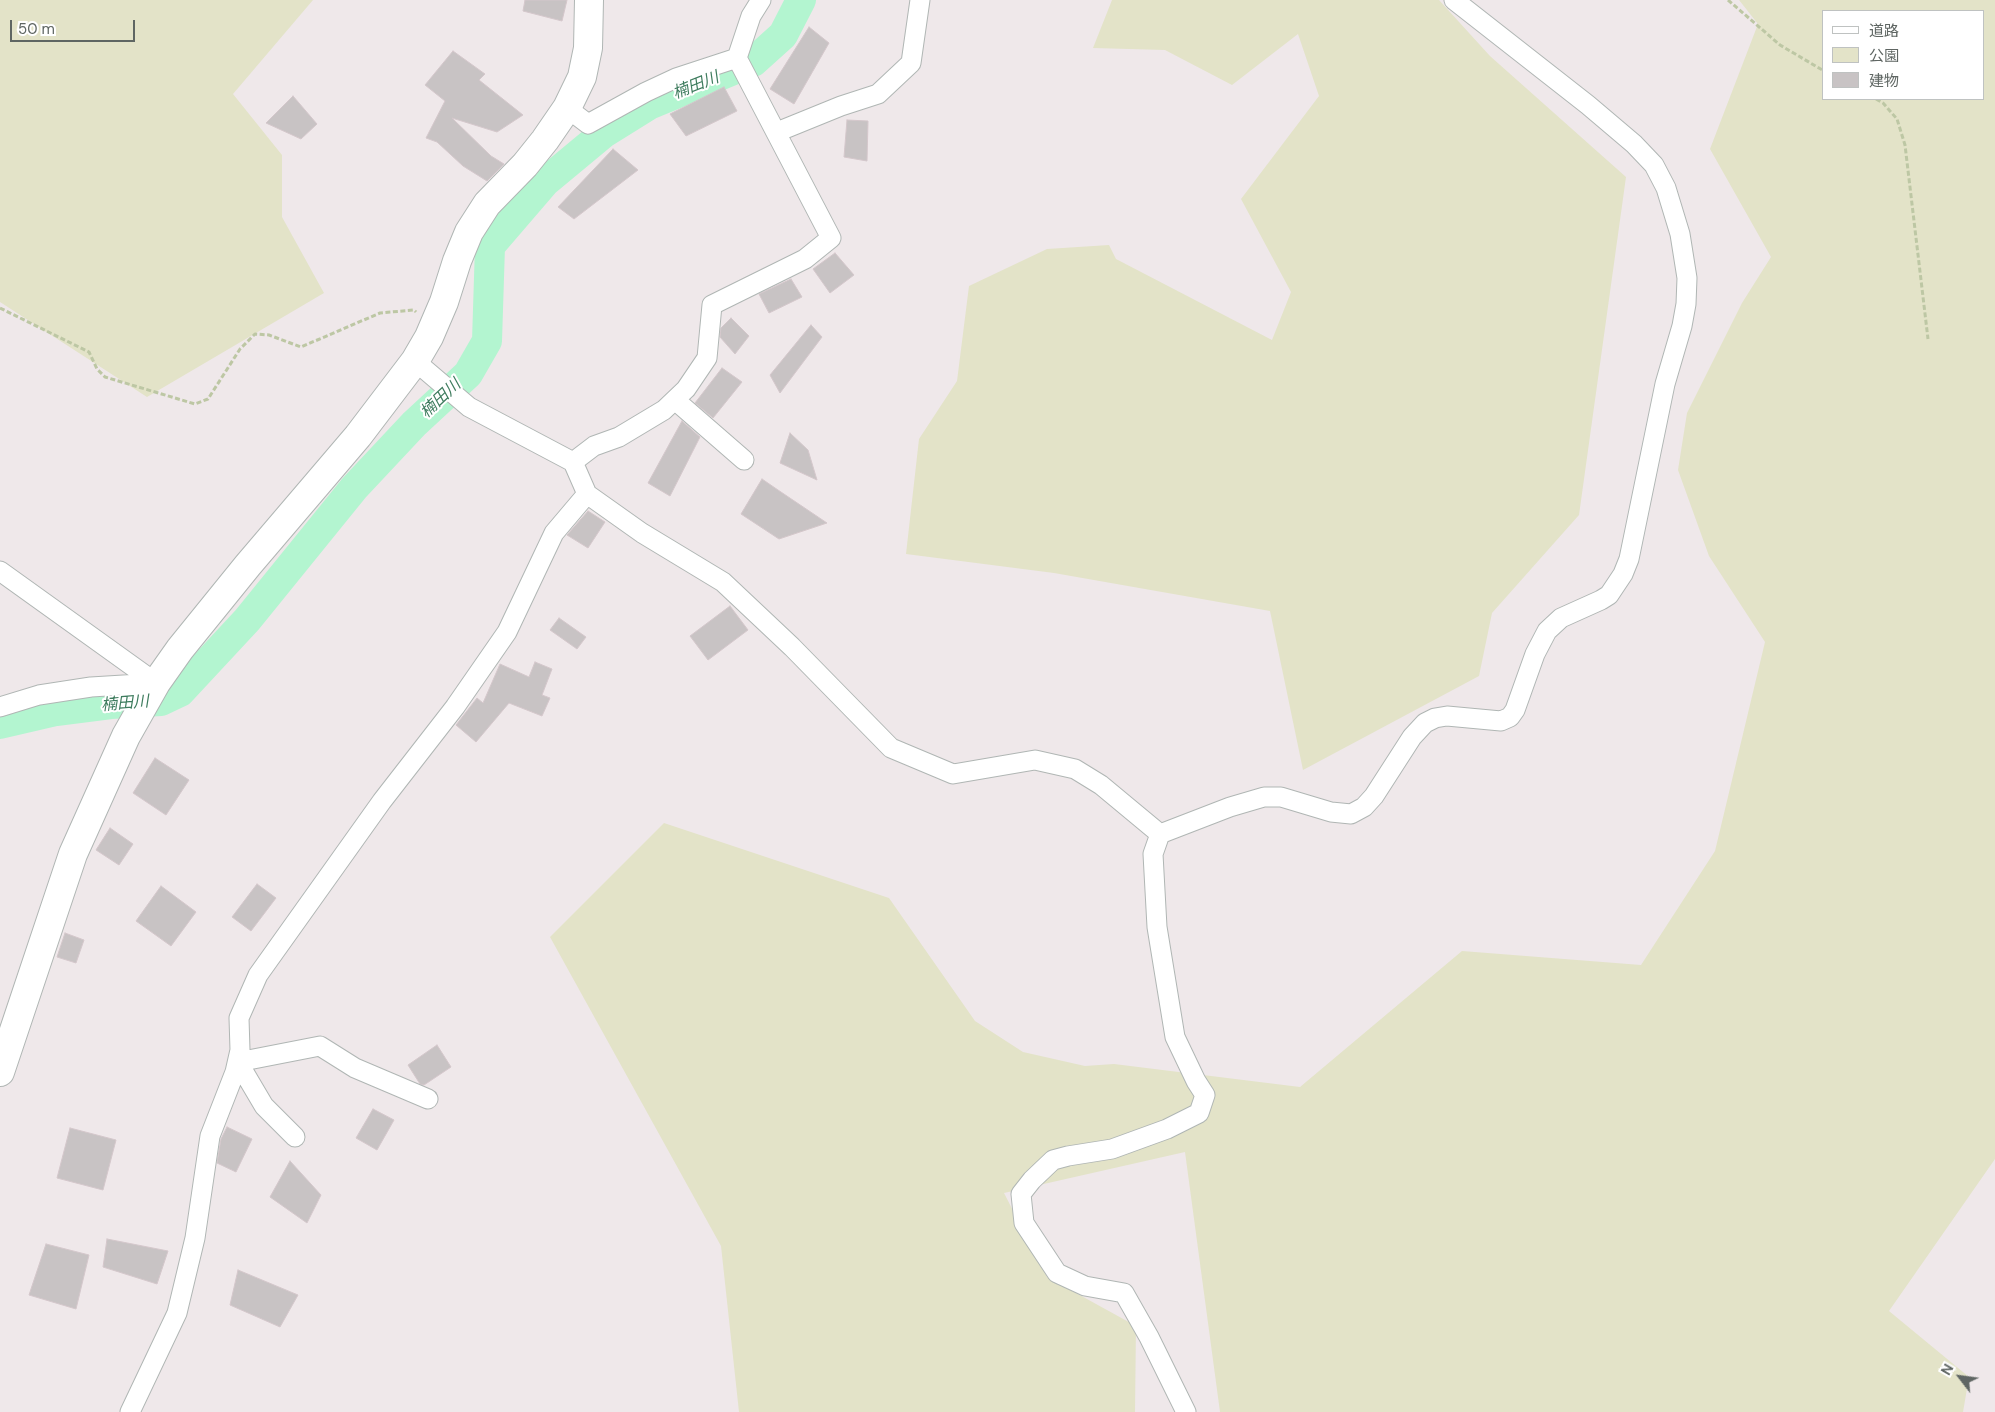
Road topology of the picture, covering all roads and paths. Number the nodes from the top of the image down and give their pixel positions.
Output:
1 (589, 0) edge
2 (762, 0) edge
3 (920, 0) edge
4 (1454, 0) edge
5 (1728, 0) edge
6 (741, 66) junction
7 (1822, 70) edge
8 (1878, 100) edge
9 (567, 108) junction
10 (777, 132) junction
11 (0, 308) edge
12 (429, 337) junction
13 (1928, 339) dead end
14 (416, 361) junction
15 (675, 400) junction
16 (744, 460) dead end
17 (573, 462) junction
18 (586, 494) junction
19 (0, 571) edge
20 (156, 683) junction
21 (0, 707) edge
22 (1160, 834) junction
23 (238, 1062) junction
24 (0, 1072) edge
25 (428, 1099) dead end
26 (295, 1137) dead end
27 (130, 1412) edge
28 (1186, 1412) edge

1 - 9 street
2 - 6 street
3 - 10 street
4 - 22 street
5 - 7 path
6 - 9 street
6 - 10 street
8 - 13 path
9 - 12 street
10 - 15 street
11 - 12 path
12 - 14 street
14 - 17 street
14 - 20 street
15 - 16 street
15 - 17 street
17 - 18 street
18 - 22 street
18 - 23 street
19 - 20 street
20 - 21 street
20 - 24 street
22 - 28 street
23 - 25 street
23 - 26 street
23 - 27 street

